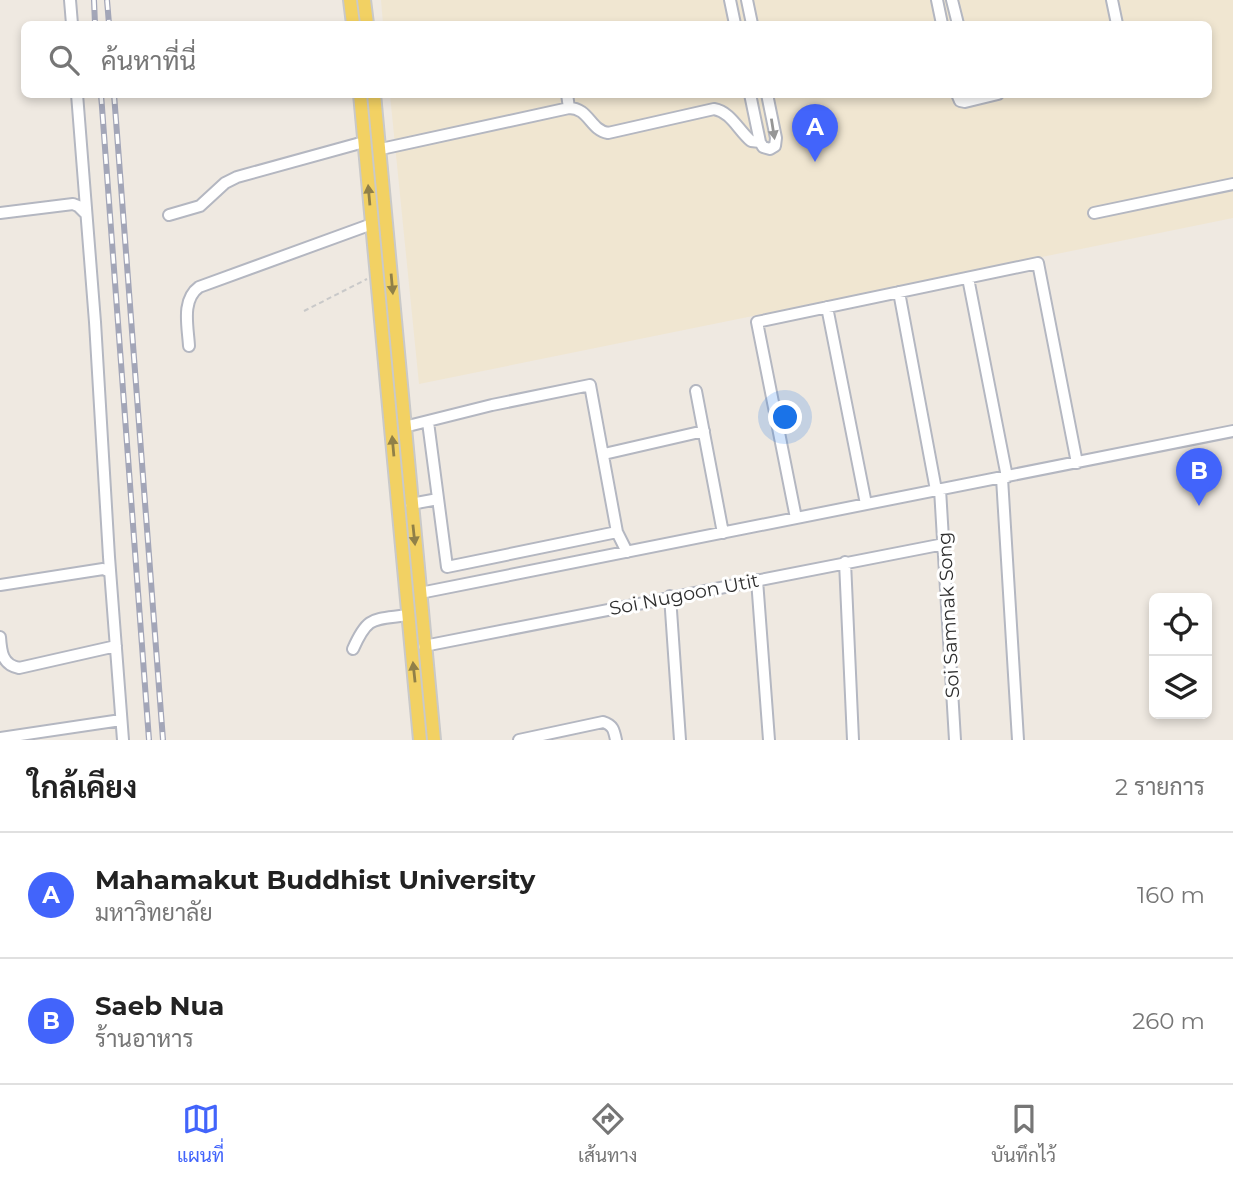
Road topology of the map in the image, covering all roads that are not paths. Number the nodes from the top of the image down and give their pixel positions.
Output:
1 (70, 0) edge
2 (351, 0) edge
3 (364, 0) edge
4 (730, 0) edge
5 (747, 0) edge
6 (937, 0) edge
7 (952, 0) edge
8 (1112, 0) edge
9 (72, 21) edge
10 (353, 21) edge
11 (367, 21) edge
12 (734, 21) edge
13 (751, 21) edge
14 (941, 21) edge
15 (957, 21) edge
16 (1116, 21) edge
17 (77, 98) edge
18 (360, 98) edge
19 (375, 98) edge
20 (567, 98) edge
21 (751, 98) edge
22 (768, 98) edge
23 (569, 108) junction
24 (365, 142) junction
25 (760, 142) junction
26 (381, 149) junction
27 (1233, 184) edge
28 (0, 213) edge
29 (1094, 213) dead end
30 (86, 214) junction
31 (169, 215) dead end
32 (372, 224) junction
33 (968, 278) junction
34 (899, 292) junction
35 (827, 307) junction
36 (189, 346) dead end
37 (696, 391) dead end
38 (428, 422) junction
39 (404, 427) junction
40 (704, 431) junction
41 (1233, 431) edge
42 (604, 454) junction
43 (1077, 463) junction
44 (1004, 477) junction
45 (938, 490) junction
46 (438, 499) junction
47 (411, 504) junction
48 (866, 504) junction
49 (796, 518) junction
50 (617, 532) junction
51 (723, 533) junction
52 (944, 544) junction
53 (627, 552) junction
54 (492, 558) junction
55 (845, 562) junction
56 (110, 572) junction
57 (496, 578) junction
58 (757, 580) junction
59 (0, 585) edge
60 (413, 594) junction
61 (670, 596) junction
62 (408, 615) junction
63 (0, 637) edge
64 (116, 646) junction
65 (424, 646) junction
66 (352, 649) dead end
67 (10, 665) junction
68 (0, 674) edge
69 (121, 720) junction
70 (0, 738) edge
71 (123, 740) edge
72 (420, 740) edge
73 (434, 740) edge
74 (519, 740) edge
75 (616, 740) edge
76 (680, 740) edge
77 (769, 740) edge
78 (853, 740) edge
79 (954, 740) edge
80 (1018, 740) edge

1 - 9 street
2 - 10 main road
3 - 11 main road
4 - 12 street
5 - 13 street
6 - 14 street
7 - 15 street
8 - 16 street
17 - 30 street
18 - 24 main road
19 - 26 main road
20 - 23 street
21 - 25 street
22 -> 25 street
23 - 25 street
23 - 26 street
24 - 31 street
32 -> 24 main road
26 -> 39 main road
27 - 29 street
28 - 30 street
30 - 56 street
32 - 36 street
60 -> 32 main road
33 - 34 street
33 - 43 street
33 - 44 street
34 - 35 street
34 - 45 street, Soi Samnak Song
35 - 48 street
35 - 49 street
37 - 40 street
38 - 39 street
38 - 42 street
38 - 46 street
39 - 47 main road
40 - 42 street
40 - 51 street
41 - 43 street
42 - 50 street
43 - 44 street
44 - 45 street
44 - 80 street
45 - 48 street
45 - 52 street, Soi Samnak Song
46 - 47 street
46 - 54 street
47 -> 60 main road
48 - 49 street
49 - 51 street
50 - 53 street
50 - 54 street
51 - 53 street
52 - 55 street, Soi Nugoon Utit
52 - 79 street, Soi Samnak Song
53 - 57 street
54 - 57 street
55 - 58 street, Soi Nugoon Utit
55 - 78 street
56 - 59 street
56 - 64 street
57 - 60 street
58 - 61 street, Soi Nugoon Utit
58 - 77 street
60 - 62 main road
60 - 65 main road
61 - 65 street, Soi Nugoon Utit
61 - 76 street
62 - 66 street
72 -> 62 main road
63 - 67 street
64 - 67 street
64 - 69 street
65 - 73 main road
67 - 68 street
69 - 70 street
69 - 71 street
74 - 75 street

